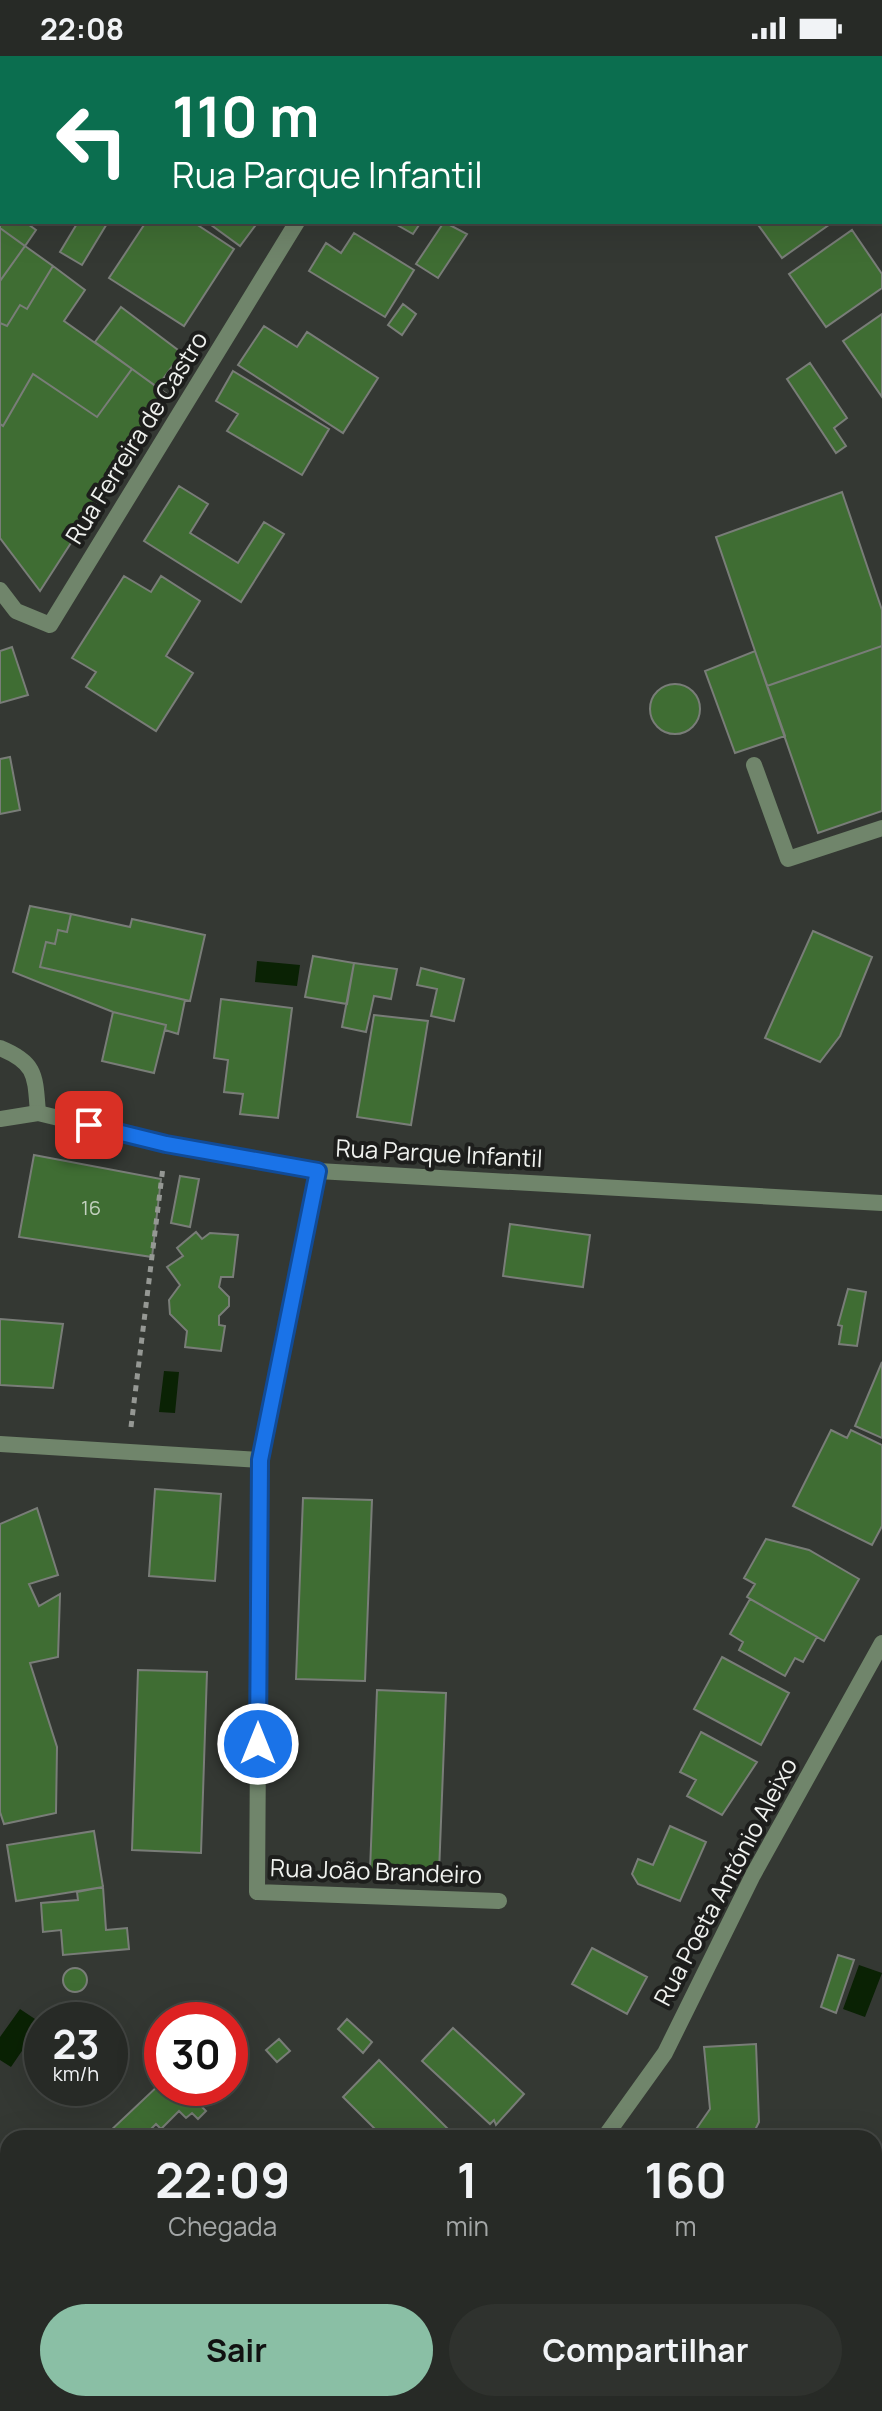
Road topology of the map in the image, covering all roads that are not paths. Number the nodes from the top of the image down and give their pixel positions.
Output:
1 (296, 224) edge
2 (0, 590) edge
3 (754, 765) dead end
4 (882, 828) edge
5 (0, 1048) edge
6 (38, 1113) junction
7 (0, 1119) edge
8 (318, 1171) junction
9 (882, 1203) edge
10 (0, 1444) edge
11 (260, 1460) junction
12 (882, 1644) edge
13 (499, 1901) dead end
14 (610, 2130) edge

1 - 2 street, Rua Ferreira de Castro
3 - 4 street
5 - 6 street
6 - 7 street, Rua Parque Infantil
6 - 8 street, Rua Parque Infantil
8 - 9 street, Rua Parque Infantil
8 - 11 street, Rua João Brandeiro
10 - 11 street
11 - 13 street, Rua João Brandeiro
12 - 14 street, Rua Poeta António Aleixo

